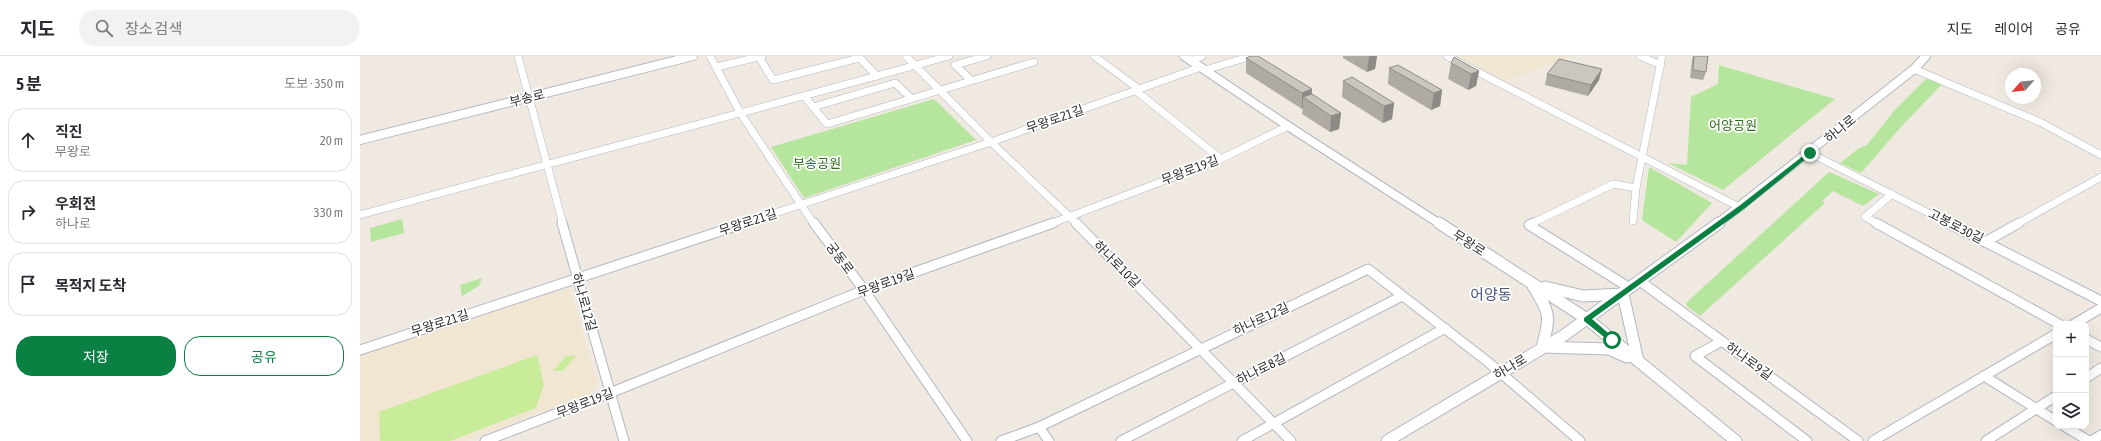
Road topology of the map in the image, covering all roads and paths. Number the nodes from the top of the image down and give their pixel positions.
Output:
1 (518, 56) edge
2 (693, 56) edge
3 (710, 56) edge
4 (761, 56) edge
5 (906, 56) edge
6 (949, 56) edge
7 (987, 56) edge
8 (1027, 56) edge
9 (1094, 56) edge
10 (1184, 56) edge
11 (1202, 56) edge
12 (1251, 56) edge
13 (1448, 56) edge
14 (1640, 56) edge
15 (1662, 56) edge
16 (1926, 56) edge
17 (858, 57) edge
18 (1191, 61) junction
19 (1661, 65) junction
20 (916, 66) junction
21 (718, 67) junction
22 (1203, 69) junction
23 (1914, 69) junction
24 (878, 76) junction
25 (971, 80) junction
26 (940, 90) junction
27 (1137, 90) junction
28 (529, 97) junction
29 (805, 97) junction
30 (911, 98) junction
31 (813, 107) junction
32 (741, 114) junction
33 (1288, 126) junction
34 (360, 140) edge
35 (991, 142) junction
36 (1810, 153) junction
37 (1643, 155) junction
38 (2101, 155) edge
39 (1221, 159) junction
40 (547, 163) junction
41 (2101, 177) edge
42 (1636, 188) junction
43 (1892, 194) junction
44 (800, 204) junction
45 (1742, 208) junction
46 (360, 215) edge
47 (1070, 217) junction
48 (1633, 221) dead end
49 (1985, 242) junction
50 (577, 278) junction
51 (1640, 281) junction
52 (1531, 283) junction
53 (864, 290) junction
54 (1627, 291) junction
55 (1402, 296) junction
56 (2101, 301) edge
57 (2101, 308) edge
58 (1587, 319) junction
59 (2054, 321) edge
60 (2079, 321) edge
61 (1445, 328) junction
62 (2053, 336) edge
63 (1722, 341) junction
64 (2089, 341) edge
65 (1542, 347) junction
66 (2101, 347) edge
67 (1200, 348) junction
68 (360, 350) edge
69 (1638, 361) junction
70 (2101, 368) edge
71 (1501, 373) junction
72 (1984, 376) junction
73 (2089, 376) edge
74 (1234, 383) junction
75 (610, 393) junction
76 (2053, 398) edge
77 (2036, 408) junction
78 (2053, 419) edge
79 (1274, 424) junction
80 (1039, 427) junction
81 (2069, 429) edge
82 (2101, 435) edge
83 (485, 441) edge
84 (624, 441) edge
85 (967, 441) edge
86 (1001, 441) edge
87 (1049, 441) edge
88 (1121, 441) edge
89 (1242, 441) edge
90 (1291, 441) edge
91 (1387, 441) edge
92 (1580, 441) edge
93 (1736, 441) edge
94 (1807, 441) edge
95 (1858, 441) edge
96 (1873, 441) edge
97 (1986, 441) edge
98 (2090, 441) edge

1 - 28 street, 하나로12길
2 - 28 street, 부송로
3 - 21 street, 궁동로
4 - 17 street
4 - 21 street
5 - 20 street, 하나로10길
6 - 20 street
7 - 25 street
8 - 25 street
9 - 27 street
10 - 18 street, 무왕로
11 - 18 street
12 - 22 street, 무왕로21길
13 - 37 street
14 - 19 street
15 - 19 street
16 - 23 street, 하나로
17 - 24 street
18 - 22 street, 무왕로
19 - 37 street
20 - 24 street
20 - 26 street, 하나로10길
21 - 32 street, 궁동로
22 - 27 street, 무왕로21길
22 - 33 street, 무왕로
23 - 36 street, 하나로
23 - 38 street
24 - 29 street
25 - 26 street
26 - 30 street
26 - 35 street, 하나로10길
27 - 35 street, 무왕로21길
27 - 39 street
28 - 34 street, 부송로
28 - 40 street, 하나로12길
29 - 31 street
29 - 32 street
30 - 31 street
30 - 31 street
32 - 40 street
32 - 44 street, 궁동로
33 - 39 street, 무왕로19길
33 - 52 street, 무왕로
35 - 44 street, 무왕로21길
35 - 47 street, 하나로10길
36 - 43 street, 고봉로30길
36 - 45 street, 하나로
37 - 42 street
37 - 45 street
39 - 47 street, 무왕로19길
40 - 46 street
40 - 50 street, 하나로12길
41 - 49 street
42 - 48 street
42 - 54 street
43 - 49 street, 고봉로30길
43 - 59 street
44 - 50 street, 무왕로21길
44 - 53 street, 궁동로
45 - 51 street, 하나로
47 - 53 street, 무왕로19길
47 - 67 street, 하나로10길
49 - 56 street, 고봉로30길
50 - 68 street, 무왕로21길
50 - 75 street, 하나로12길
51 - 54 street, 하나로
51 - 63 street, 하나로9길
52 - 54 street
52 - 58 street, 무왕로
52 - 65 street
53 - 75 street, 무왕로19길
53 - 85 street, 궁동로
54 - 58 street, 하나로
54 - 69 street
55 - 61 street, 하나로12길
55 - 67 street, 하나로12길
55 - 74 street, 하나로8길
57 - 60 street
58 - 65 street, 하나로
58 - 69 street, 무왕로
61 - 71 street, 하나로12길
61 - 79 street
62 - 72 street
63 - 94 street
63 - 95 street, 하나로9길
64 - 66 street
65 - 69 street
65 - 71 street, 하나로
67 - 74 street, 하나로10길
67 - 80 street, 하나로12길
69 - 93 street, 무왕로
70 - 73 street
71 - 91 street, 하나로
71 - 92 street, 하나로12길
72 - 77 street
72 - 96 street
74 - 79 street, 하나로10길
74 - 88 street, 하나로8길
75 - 83 street, 무왕로19길
75 - 84 street, 하나로12길
76 - 77 street
77 - 78 street
77 - 97 street
79 - 89 street
79 - 90 street, 하나로10길
80 - 86 street, 하나로12길
80 - 87 street
81 - 98 street
82 - 98 street

